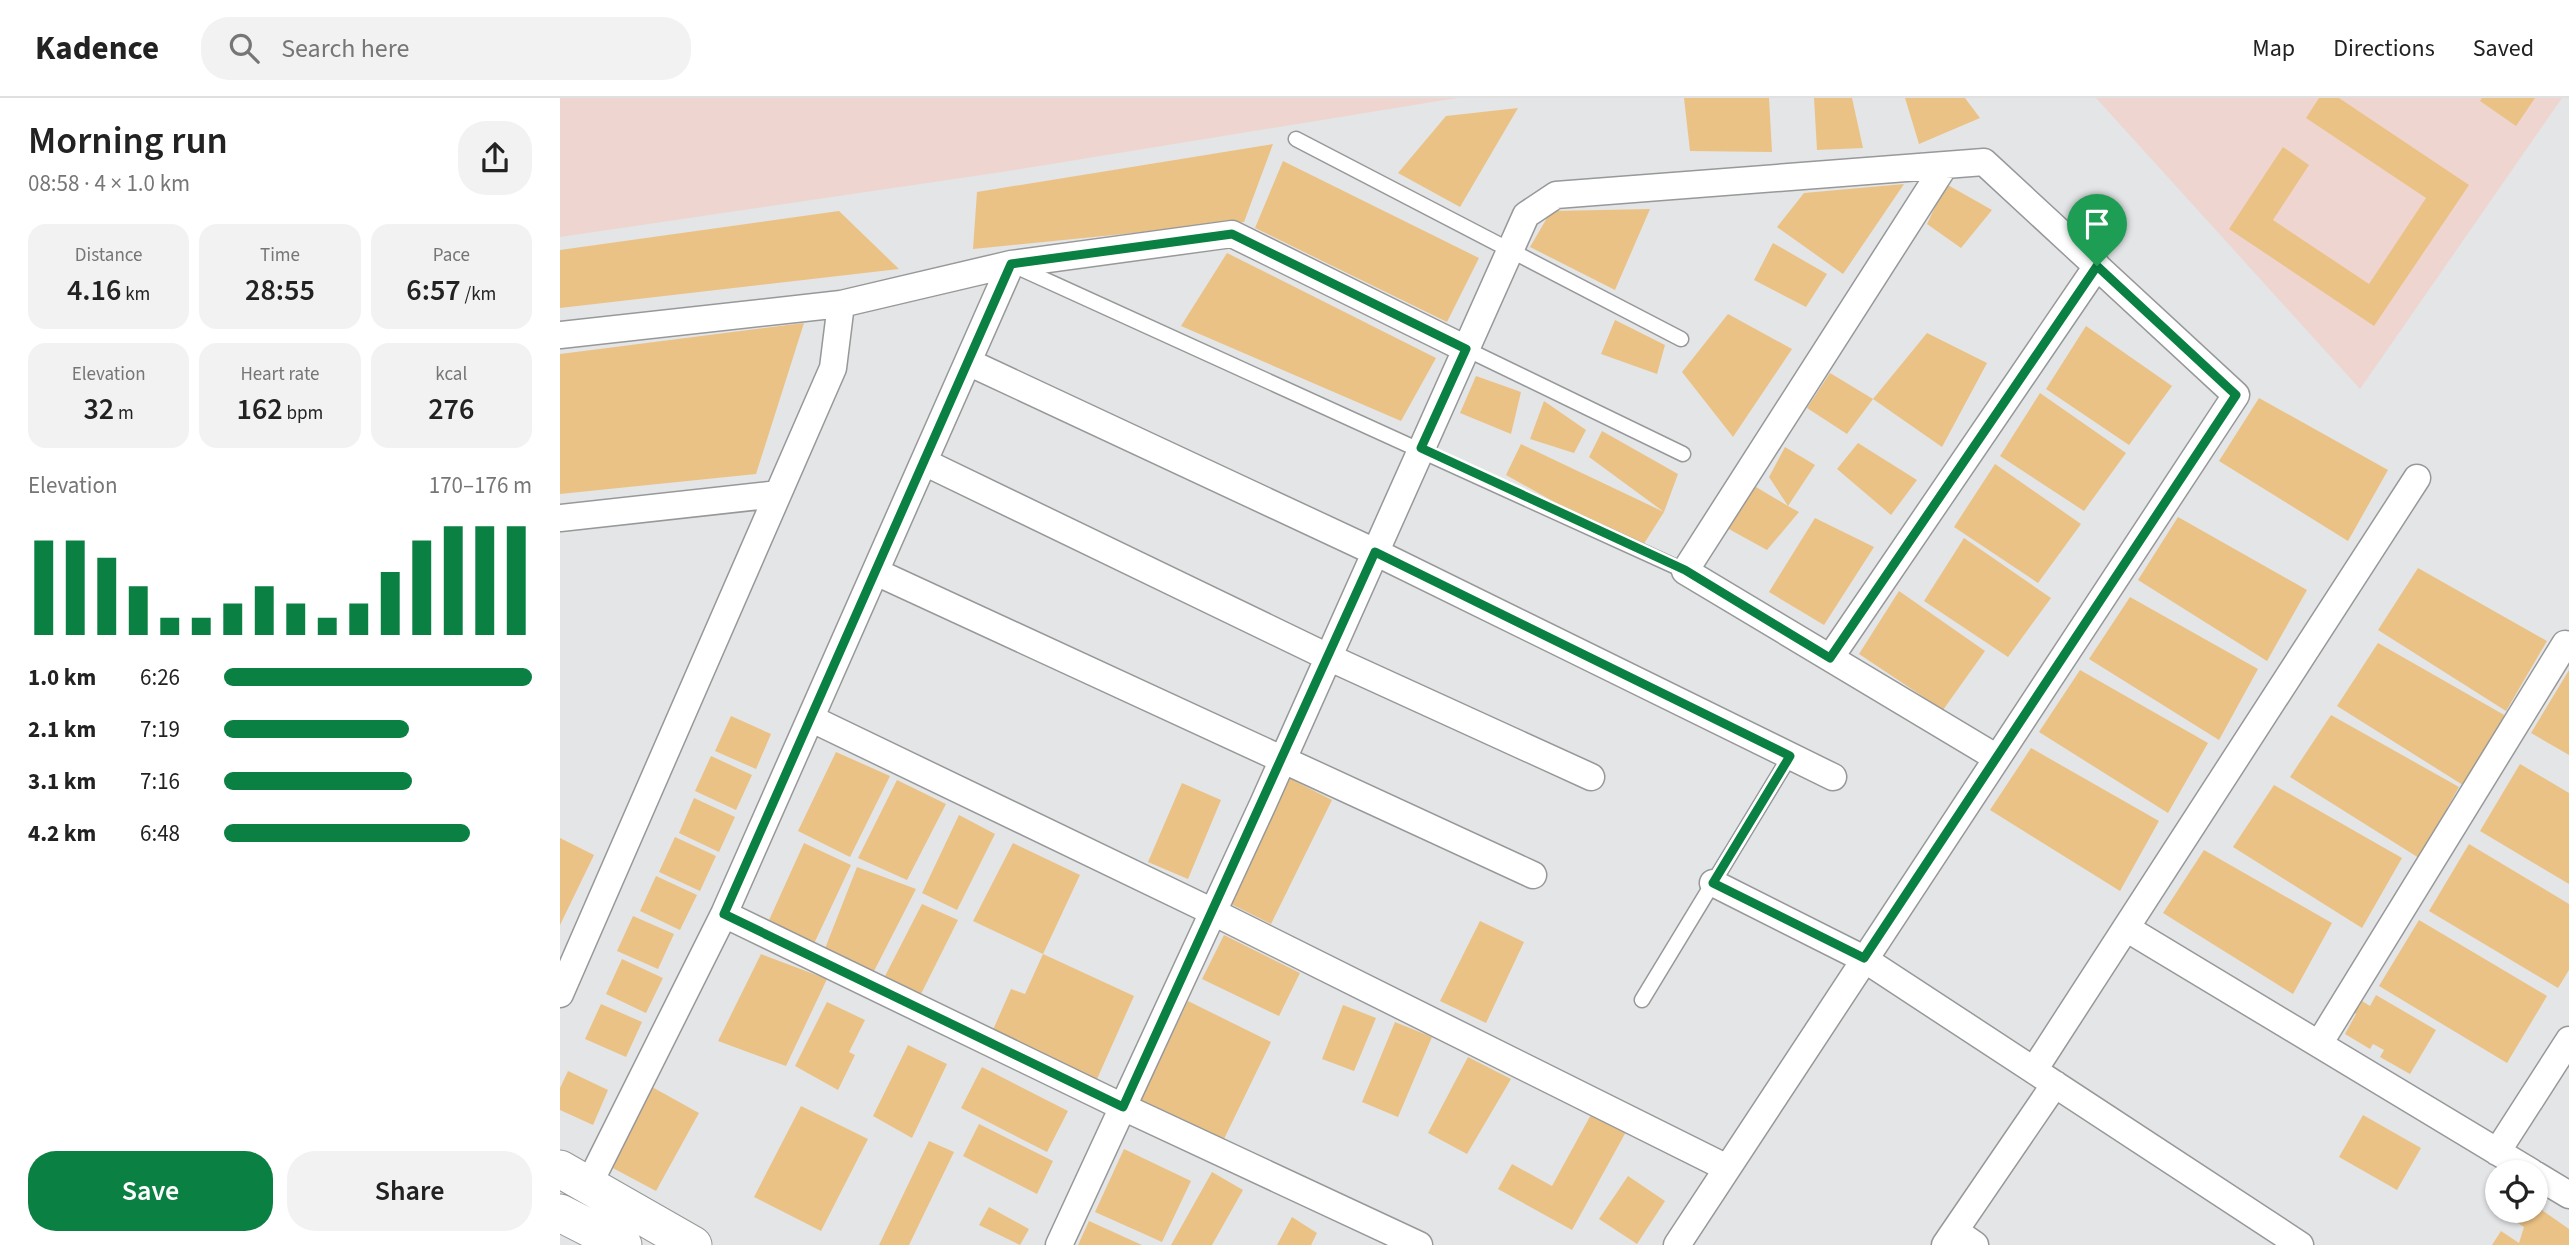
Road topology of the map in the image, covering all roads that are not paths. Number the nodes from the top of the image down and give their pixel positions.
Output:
1 (1296, 139) dead end
2 (1945, 165) junction
3 (1510, 250) junction
4 (1011, 264) junction
5 (2097, 266) junction
6 (841, 304) junction
7 (560, 335) edge
8 (1681, 339) dead end
9 (1466, 349) junction
10 (968, 362) junction
11 (1421, 448) junction
12 (1683, 454) dead end
13 (924, 462) junction
14 (2417, 478) dead end
15 (778, 494) junction
16 (560, 518) edge
17 (1375, 552) junction
18 (1685, 570) junction
19 (876, 572) junction
20 (2565, 644) dead end
21 (1328, 657) junction
22 (1830, 658) junction
23 (812, 719) junction
24 (1790, 756) junction
25 (1997, 758) junction
26 (1282, 760) junction
27 (1591, 777) dead end
28 (1833, 777) dead end
29 (1533, 875) dead end
30 (1713, 883) junction
31 (1213, 912) junction
32 (724, 914) junction
33 (2126, 928) junction
34 (1864, 958) junction
35 (560, 994) edge
36 (1642, 1000) dead end
37 (2569, 1040) edge
38 (2319, 1044) junction
39 (2045, 1077) junction
40 (1123, 1107) junction
41 (2497, 1152) junction
42 (2511, 1160) edge
43 (1727, 1168) junction
44 (575, 1176) edge
45 (2548, 1182) edge
46 (2569, 1195) edge
47 (560, 1213) edge
48 (1958, 1240) edge
49 (2292, 1243) edge
50 (622, 1245) edge
51 (693, 1245) edge
52 (1059, 1245) edge
53 (1419, 1245) edge
54 (1677, 1245) edge

1 - 3 lane
2 - 3 street
2 - 5 street
2 - 18 street
3 - 8 lane
3 - 9 street
4 - 6 street
4 - 9 street
4 - 10 street
4 - 11 lane
5 - 22 street
5 - 25 street
6 - 7 street
6 - 15 street
9 - 11 street
9 - 12 lane
10 - 13 street
10 - 17 street
11 - 17 street
11 - 18 lane
13 - 19 street
13 - 21 street
14 - 33 street
15 - 16 street
15 - 35 street
17 - 21 street
17 - 24 street
18 - 22 street
19 - 23 street
19 - 26 street
20 - 38 street
21 - 26 street
21 - 27 street
22 - 25 street
23 - 31 street
23 - 32 street
24 - 28 street
24 - 30 lane
25 - 34 street
26 - 29 street
26 - 31 street
30 - 34 street
30 - 36 lane
31 - 40 street
31 - 43 street
32 - 40 street
32 - 44 street
33 - 38 street
33 - 39 street
34 - 39 street
34 - 43 street
37 - 41 street
38 - 41 street
39 - 48 street
39 - 49 street
40 - 52 street
40 - 53 street
41 - 42 street
43 - 54 street
44 - 51 street
45 - 46 street
47 - 50 street

